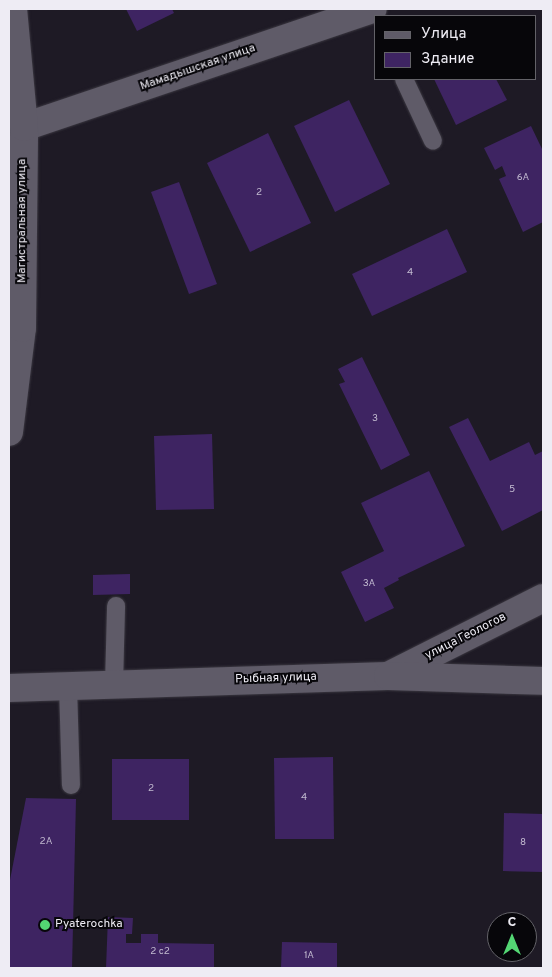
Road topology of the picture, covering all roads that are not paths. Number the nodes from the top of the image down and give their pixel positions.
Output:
1 (13, 9) edge
2 (373, 12) edge
3 (404, 80) edge
4 (24, 128) junction
5 (433, 141) dead end
6 (9, 432) edge
7 (543, 598) edge
8 (116, 606) dead end
9 (388, 676) junction
10 (543, 681) edge
11 (114, 685) junction
12 (68, 686) junction
13 (9, 688) edge
14 (71, 785) dead end

1 - 4 street, Магистральная улица
2 - 4 street, Мамадышская улица
3 - 5 lane
4 - 6 street, Магистральная улица
7 - 9 street, улица Геологов
8 - 11 lane
9 - 10 street, Рыбная улица
9 - 11 street, Рыбная улица
11 - 12 street, Рыбная улица
12 - 13 street, Рыбная улица
12 - 14 lane

